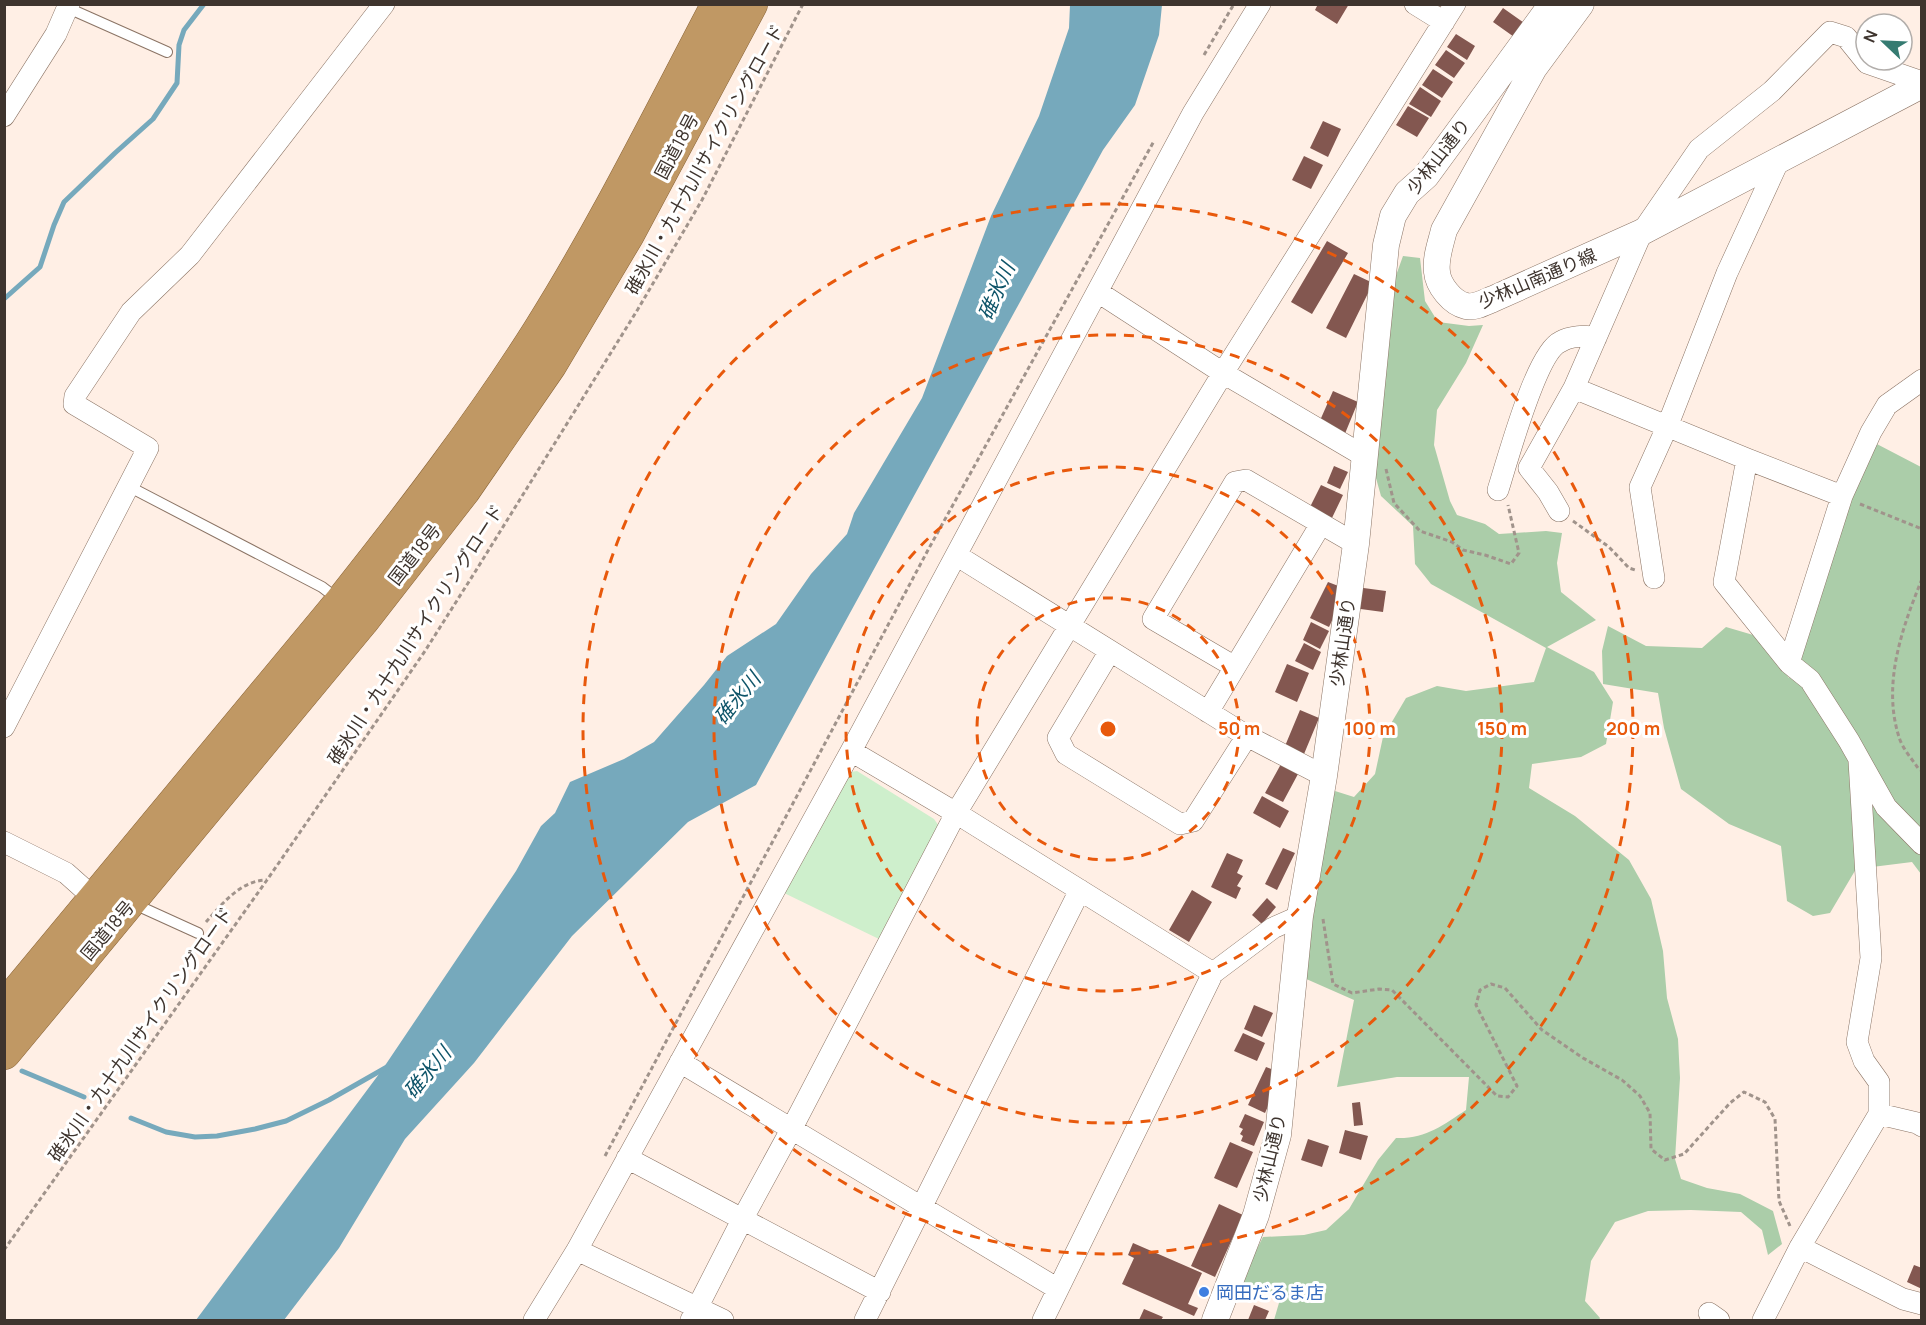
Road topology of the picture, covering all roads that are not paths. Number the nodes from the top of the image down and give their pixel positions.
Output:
1 (384, 4) edge
2 (718, 4) edge
3 (751, 4) edge
4 (1260, 4) edge
5 (1415, 4) edge
6 (1455, 4) edge
7 (1552, 4) edge
8 (1581, 4) edge
9 (68, 6) edge
10 (1444, 22) junction
11 (167, 51) dead end
12 (722, 60) junction
13 (1922, 84) edge
14 (684, 103) dead end
15 (4, 116) edge
16 (1779, 160) junction
17 (1642, 232) junction
18 (1098, 292) junction
19 (586, 304) junction
20 (557, 333) dead end
21 (1596, 338) junction
22 (1223, 373) junction
23 (1922, 380) edge
24 (1574, 388) junction
25 (1666, 427) junction
26 (1365, 444) junction
27 (1747, 459) junction
28 (128, 486) junction
29 (1503, 495) road end
30 (1842, 496) junction
31 (1559, 511) road end
32 (1321, 524) junction
33 (1356, 544) junction
34 (956, 555) junction
35 (1654, 578) road end
36 (352, 612) junction
37 (1069, 627) junction
38 (1110, 651) junction
39 (1789, 663) junction
40 (1235, 667) junction
41 (1208, 712) junction
42 (4, 727) edge
43 (1247, 736) junction
44 (851, 751) junction
45 (1858, 761) junction
46 (1324, 776) junction
47 (956, 813) junction
48 (4, 842) edge
49 (1922, 844) edge
50 (1080, 890) junction
51 (115, 905) junction
52 (1311, 916) junction
53 (198, 933) road end
54 (1214, 973) junction
55 (4, 1008) edge
56 (4, 1053) edge
57 (680, 1062) junction
58 (1879, 1114) junction
59 (1922, 1126) edge
60 (792, 1128) junction
61 (627, 1158) junction
62 (923, 1207) junction
63 (743, 1218) junction
64 (1800, 1247) junction
65 (577, 1250) junction
66 (1058, 1289) junction
67 (880, 1292) junction
68 (1922, 1304) edge
69 (694, 1314) edge
70 (534, 1320) edge
71 (723, 1320) edge
72 (865, 1320) edge
73 (1043, 1320) edge
74 (1215, 1320) edge
75 (1763, 1320) edge

1 - 28 street
2 - 36 highway, 国道18号
3 - 12 highway, 国道18号
4 - 18 street
5 - 10 street
6 - 10 street
7 - 26 street, 少林山通り
8 - 17 street, 少林山南通り線
9 - 11 lane
9 - 15 street
10 - 22 street
12 - 14 lane
12 - 19 highway, 国道18号
13 - 16 street, 少林山南通り線
13 - 17 street
16 - 17 street, 少林山南通り線
16 - 25 street
17 - 21 street
18 - 22 street
18 - 34 street
19 - 20 lane
19 - 36 highway, 国道18号
21 - 24 street
21 - 29 street
22 - 26 street
22 - 37 street
23 - 30 street
24 - 25 street
24 - 31 street
25 - 27 street
25 - 35 street
26 - 33 street, 少林山通り
27 - 30 street
27 - 39 street
28 - 36 lane
28 - 42 street
30 - 39 street
32 - 33 street
32 - 40 street
32 - 40 street
33 - 46 street, 少林山通り
34 - 37 street
34 - 44 street
36 - 51 highway, 国道18号
37 - 38 street
37 - 47 street
38 - 41 street
38 - 43 street
39 - 45 street
40 - 41 street
41 - 43 street
43 - 46 street
44 - 47 street
44 - 57 street
45 - 49 street
45 - 58 street
46 - 52 street, 少林山通り
47 - 50 street
47 - 60 street
48 - 51 street
50 - 54 street
50 - 62 street
51 - 53 lane
51 - 55 highway, 国道18号
51 - 56 highway, 国道18号
52 - 54 street
52 - 74 street, 少林山通り
54 - 66 street
57 - 60 street
57 - 61 street
58 - 59 street
58 - 64 street
60 - 62 street
60 - 63 street
61 - 63 street
61 - 65 street
62 - 66 street
62 - 67 street
63 - 67 street
63 - 69 street
64 - 68 street
64 - 75 street
65 - 69 street
65 - 70 street
66 - 73 street
67 - 72 street
69 - 71 street

